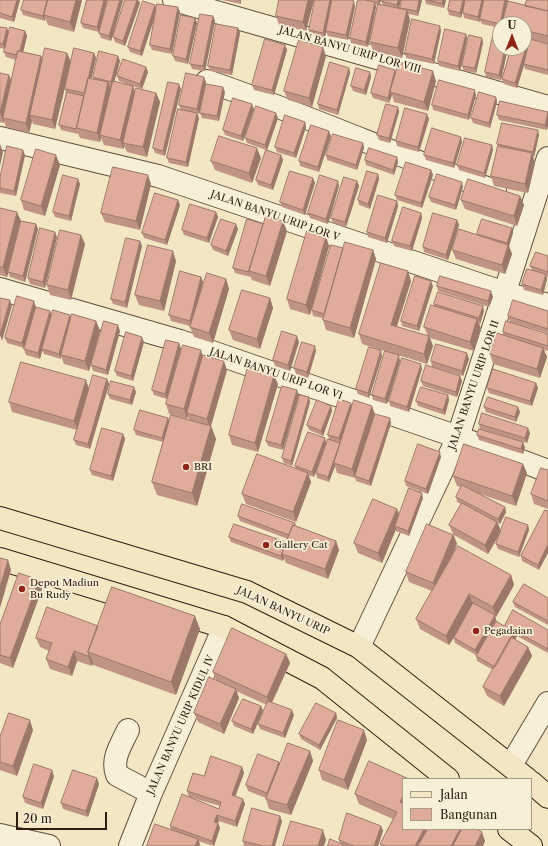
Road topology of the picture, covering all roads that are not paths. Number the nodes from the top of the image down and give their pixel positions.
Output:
1 (174, 0) edge
2 (206, 81) dead end
3 (548, 107) edge
4 (0, 138) edge
5 (548, 158) edge
6 (533, 205) junction
7 (0, 289) edge
8 (505, 293) junction
9 (548, 305) edge
10 (458, 437) junction
11 (548, 471) edge
12 (0, 518) edge
13 (0, 559) edge
14 (224, 627) junction
15 (360, 647) junction
16 (548, 703) edge
17 (128, 730) dead end
18 (519, 772) edge
19 (447, 778) edge
20 (532, 783) edge
21 (151, 792) junction
22 (548, 797) edge
23 (511, 830) edge
24 (0, 835) edge
25 (49, 846) edge
26 (130, 846) edge
27 (530, 846) edge

1 - 3 street, JALAN BANYU URIP LOR VIII
2 - 6 street
4 - 8 street, JALAN BANYU URIP LOR V
5 - 6 street, JALAN BANYU URIP LOR II
6 - 8 street, JALAN BANYU URIP LOR II
7 - 10 street, JALAN BANYU URIP LOR VI
8 - 9 street, JALAN BANYU URIP LOR V
8 - 10 street, JALAN BANYU URIP LOR II
10 - 11 street, JALAN BANYU URIP LOR VI
10 - 15 street, JALAN BANYU URIP LOR II
12 - 15 main road, JALAN BANYU URIP
13 - 14 main road
14 - 19 main road
14 - 21 street, JALAN BANYU URIP KIDUL IV
15 - 18 main road, JALAN BANYU URIP
16 - 18 street
17 - 21 street
20 - 22 main road
21 - 26 street, JALAN BANYU URIP KIDUL IV
23 - 27 main road
24 - 25 street

